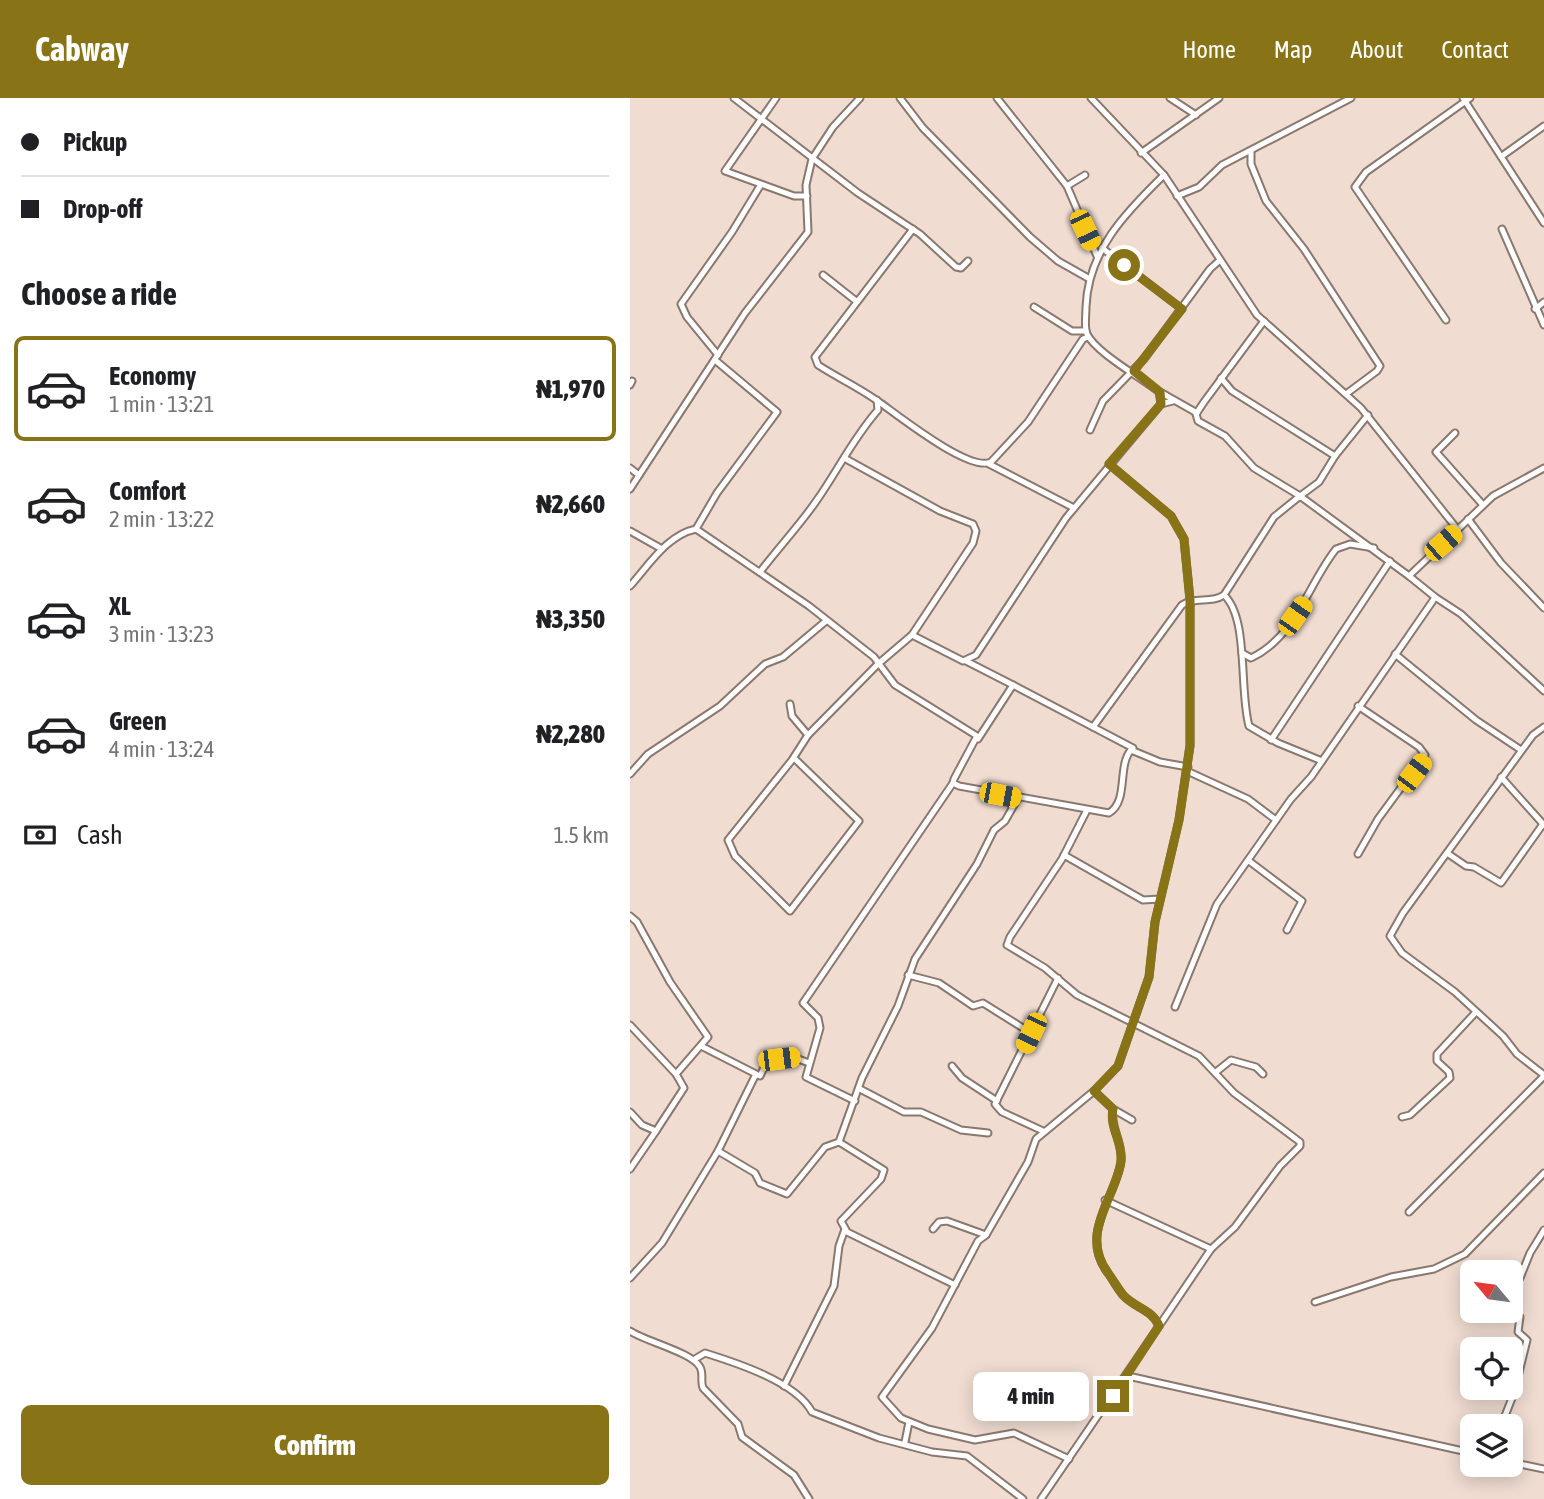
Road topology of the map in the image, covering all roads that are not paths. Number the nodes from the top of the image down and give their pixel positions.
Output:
1 (734, 98) edge
2 (776, 98) edge
3 (860, 98) edge
4 (900, 98) edge
5 (997, 98) edge
6 (1091, 98) edge
7 (1170, 98) edge
8 (1219, 98) edge
9 (1351, 98) edge
10 (1467, 99) edge
11 (1186, 111) junction
12 (1196, 115) junction
13 (760, 117) junction
14 (1187, 121) junction
15 (1544, 126) edge
16 (1251, 151) junction
17 (1141, 153) junction
18 (1239, 156) junction
19 (1502, 156) junction
20 (812, 159) junction
21 (1251, 164) junction
22 (1085, 175) dead end
23 (1164, 176) junction
24 (761, 186) junction
25 (1067, 186) junction
26 (807, 195) junction
27 (1177, 196) junction
28 (1544, 223) edge
29 (913, 229) junction
30 (1502, 229) dead end
31 (1102, 248) junction
32 (1097, 256) junction
33 (1220, 260) junction
34 (968, 261) dead end
35 (823, 275) dead end
36 (1088, 278) junction
37 (856, 301) junction
38 (1544, 302) edge
39 (1034, 307) dead end
40 (1182, 309) junction
41 (1535, 309) junction
42 (1446, 320) dead end
43 (1264, 321) junction
44 (1544, 325) edge
45 (1087, 334) junction
46 (717, 358) junction
47 (1134, 371) junction
48 (1221, 378) junction
49 (1160, 392) junction
50 (1346, 394) junction
51 (877, 400) junction
52 (1173, 401) junction
53 (1161, 404) junction
54 (878, 410) junction
55 (893, 412) junction
56 (1197, 413) junction
57 (1368, 415) junction
58 (1090, 430) dead end
59 (1455, 433) dead end
60 (1335, 457) junction
61 (846, 459) junction
62 (989, 464) junction
63 (1109, 464) junction
64 (630, 468) edge
65 (1544, 468) edge
66 (639, 475) junction
67 (630, 489) edge
68 (1300, 496) junction
69 (1483, 505) junction
70 (1073, 508) junction
71 (1468, 519) junction
72 (696, 528) junction
73 (1458, 530) junction
74 (630, 531) edge
75 (1374, 548) junction
76 (662, 549) junction
77 (1390, 561) junction
78 (760, 572) junction
79 (1409, 576) junction
80 (630, 586) edge
81 (1224, 595) junction
82 (1435, 597) junction
83 (1190, 600) junction
84 (1199, 600) junction
85 (1544, 608) edge
86 (1189, 610) junction
87 (826, 621) junction
88 (912, 635) junction
89 (1242, 653) junction
90 (1395, 654) junction
91 (965, 661) junction
92 (878, 664) junction
93 (1013, 685) junction
94 (1544, 691) edge
95 (790, 704) dead end
96 (1358, 706) junction
97 (1093, 727) junction
98 (1544, 727) edge
99 (808, 735) junction
100 (978, 739) junction
101 (1271, 740) junction
102 (1134, 749) junction
103 (1521, 750) junction
104 (794, 758) junction
105 (1322, 761) junction
106 (1188, 769) junction
107 (630, 774) edge
108 (1501, 777) junction
109 (954, 783) junction
110 (1018, 798) junction
111 (1087, 810) junction
112 (1276, 820) junction
113 (1544, 825) edge
114 (1447, 853) junction
115 (1358, 854) dead end
116 (1064, 855) junction
117 (1249, 861) junction
118 (1160, 899) junction
119 (630, 916) edge
120 (1287, 930) dead end
121 (908, 975) junction
122 (1058, 978) junction
123 (1175, 1007) dead end
124 (1476, 1012) junction
125 (1133, 1023) junction
126 (630, 1025) edge
127 (1031, 1033) junction
128 (701, 1046) junction
129 (809, 1063) junction
130 (952, 1066) dead end
131 (1216, 1072) junction
132 (676, 1074) junction
133 (756, 1074) junction
134 (1263, 1074) dead end
135 (1544, 1076) edge
136 (860, 1089) junction
137 (1094, 1091) junction
138 (855, 1101) junction
139 (997, 1101) junction
140 (1113, 1109) junction
141 (630, 1112) edge
142 (1402, 1118) dead end
143 (1132, 1120) dead end
144 (1043, 1131) junction
145 (656, 1132) junction
146 (988, 1133) dead end
147 (839, 1142) junction
148 (718, 1151) junction
149 (630, 1170) edge
150 (1544, 1173) edge
151 (1105, 1200) junction
152 (1409, 1212) dead end
153 (845, 1228) junction
154 (933, 1228) dead end
155 (1544, 1230) edge
156 (986, 1235) junction
157 (1211, 1249) junction
158 (1523, 1270) edge
159 (630, 1278) edge
160 (955, 1285) junction
161 (1315, 1302) dead end
162 (1519, 1323) edge
163 (1159, 1326) junction
164 (630, 1331) edge
165 (695, 1359) junction
166 (1128, 1376) junction
167 (784, 1386) junction
168 (1506, 1414) edge
169 (909, 1422) junction
170 (905, 1443) junction
171 (1460, 1450) edge
172 (1069, 1459) junction
173 (1523, 1465) edge
174 (1544, 1469) edge
175 (809, 1499) edge
176 (1024, 1499) edge
177 (1041, 1499) edge

1 - 13 street
2 - 13 street
3 - 20 street
4 - 36 street
5 - 25 street
6 - 17 street
7 - 11 street
8 - 12 street
9 - 16 street
10 - 19 street
10 - 42 street
11 - 12 street
11 - 14 street
12 - 14 street
13 - 20 street
13 - 24 street
14 - 17 street
15 - 19 street
16 - 18 street
16 - 21 street
17 - 23 street
18 - 21 street
18 - 27 street
19 - 28 street
20 - 26 street
20 - 29 street
21 - 50 street
22 - 25 street
23 - 27 street
23 - 31 street
24 - 26 street
24 - 46 street
25 - 32 street
26 - 46 street
27 - 33 street
29 - 34 street
29 - 37 street
30 - 41 street
31 - 32 street
31 - 40 street
32 - 36 street
33 - 40 street
33 - 43 street
35 - 37 street
36 - 45 street
37 - 51 street
38 - 41 street
39 - 45 street
40 - 47 street
41 - 44 street
43 - 48 street
43 - 50 street
45 - 47 street
45 - 62 street
46 - 66 street
46 - 72 street
47 - 49 street
47 - 58 street
48 - 56 street
48 - 60 street
49 - 52 street
49 - 53 street
50 - 57 street
51 - 54 street
51 - 55 street
52 - 53 street
52 - 56 street
53 - 63 street
54 - 55 street
54 - 61 street
55 - 62 street
56 - 68 street
57 - 60 street
57 - 73 street
59 - 69 street
60 - 68 street
61 - 78 street
61 - 88 street
62 - 70 street
63 - 70 street
63 - 83 street
64 - 66 street
65 - 69 street
66 - 67 street
68 - 75 street
68 - 81 street
69 - 71 street
70 - 91 street
71 - 73 street
71 - 85 street
72 - 76 street
72 - 78 street
73 - 79 street
74 - 76 street
75 - 77 street
75 - 89 street
76 - 80 street
77 - 79 street
77 - 101 street
78 - 87 street
79 - 82 street
81 - 84 street
81 - 89 street
82 - 90 street
82 - 94 street
83 - 84 street
83 - 86 street
83 - 97 street
84 - 86 street
86 - 106 street
87 - 92 street
87 - 107 street
88 - 91 street
88 - 92 street
89 - 101 street
90 - 96 street
90 - 103 street
91 - 93 street
92 - 99 street
92 - 100 street
93 - 97 street
93 - 100 street
95 - 99 street
96 - 105 street
96 - 115 street
97 - 102 street
98 - 103 street
99 - 104 street
100 - 109 street
101 - 105 street
102 - 106 street
102 - 111 street
103 - 108 street
104 - 104 street
105 - 112 street
106 - 112 street
106 - 118 street
108 - 113 street
108 - 114 street
109 - 110 street
109 - 129 street
110 - 111 street
110 - 121 street
111 - 116 street
112 - 117 street
113 - 114 street
114 - 124 street
116 - 118 street
116 - 122 street
117 - 120 street
117 - 123 street
118 - 125 street
119 - 128 street
121 - 127 street
121 - 136 street
122 - 125 street
122 - 127 street
124 - 135 street
124 - 142 street
125 - 131 street
125 - 137 street
126 - 132 street
127 - 139 street
128 - 132 street
128 - 133 street
129 - 133 street
129 - 138 street
130 - 139 street
131 - 134 street
131 - 157 street
132 - 145 street
133 - 148 street
135 - 152 street
136 - 138 street
136 - 146 street
137 - 140 street
137 - 144 street
138 - 147 street
139 - 144 street
140 - 143 street
140 - 151 street
141 - 145 street
144 - 156 street
145 - 149 street
147 - 148 street
147 - 153 street
148 - 159 street
150 - 161 street
151 - 157 street
151 - 163 street
153 - 160 street
153 - 167 street
154 - 156 street
155 - 158 street
156 - 160 street
157 - 163 street
160 - 169 street
162 - 168 street
163 - 166 street
164 - 165 street
165 - 167 street
165 - 175 street
166 - 171 street
166 - 172 street
167 - 170 street
169 - 170 street
169 - 172 street
170 - 176 street
172 - 177 street
173 - 174 street

